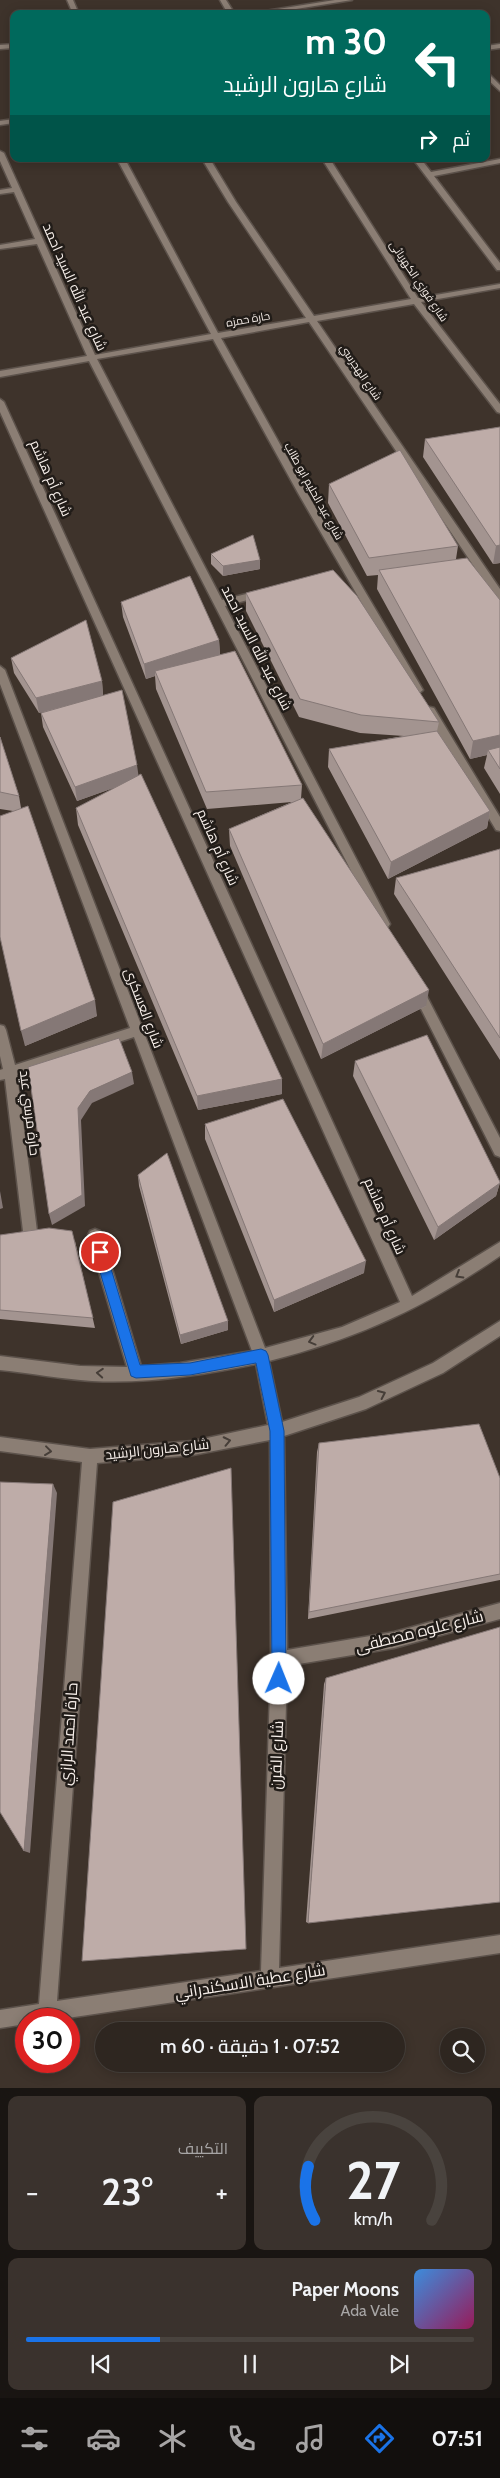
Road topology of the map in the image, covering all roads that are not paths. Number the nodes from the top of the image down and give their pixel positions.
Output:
1 (348, 0) edge
2 (277, 10) edge
3 (490, 78) edge
4 (500, 89) edge
5 (0, 153) edge
6 (500, 161) edge
7 (123, 162) edge
8 (208, 162) edge
9 (328, 162) edge
10 (419, 162) edge
11 (430, 175) junction
12 (16, 190) junction
13 (0, 192) edge
14 (39, 241) junction
15 (0, 247) edge
16 (500, 268) edge
17 (500, 286) edge
18 (416, 301) junction
19 (311, 319) junction
20 (214, 336) junction
21 (92, 358) junction
22 (0, 374) edge
23 (0, 402) edge
24 (500, 410) edge
25 (274, 591) edge
26 (500, 597) edge
27 (218, 604) junction
28 (0, 670) edge
29 (500, 827) edge
30 (390, 936) edge
31 (412, 980) edge
32 (0, 1030) edge
33 (136, 1031) junction
34 (5, 1074) edge
35 (500, 1151) edge
36 (30, 1231) edge
37 (95, 1235) dead end
38 (500, 1248) edge
39 (409, 1305) junction
40 (500, 1328) edge
41 (261, 1355) junction
42 (0, 1363) edge
43 (136, 1372) junction
44 (277, 1431) junction
45 (0, 1444) edge
46 (90, 1456) junction
47 (500, 1611) edge
48 (279, 1659) junction
49 (500, 1944) edge
50 (270, 1977) junction
51 (47, 2008) edge
52 (78, 2008) edge
53 (15, 2017) edge
54 (0, 2019) edge

1 - 2 street
3 - 4 street
5 - 12 street, شارع عبد الله السيد احمد
6 - 11 street
7 - 20 street, شارع عبد الحليم ابو طالب
8 - 19 street, شارع الهجرسي
9 - 18 street, شارع فوزي الكهربائى
10 - 11 street
11 - 16 street
12 - 13 street
12 - 14 street, شارع عبد الله السيد احمد
14 - 15 street
14 - 21 street, شارع عبد الله السيد احمد
17 - 18 street, حارة حمزه
18 - 19 street, حارة حمزه
18 - 24 street, شارع فوزي الكهربائى
19 - 20 street, حارة حمزه
19 - 26 street, شارع الهجرسي
20 - 21 street, حارة حمزه
20 - 29 street, شارع عبد الحليم ابو طالب
21 - 22 street, حارة حمزه
21 - 27 street, شارع عبد الله السيد احمد
23 - 39 street, شارع أم هاشم
25 - 27 street
27 - 30 street, شارع عبد الله السيد احمد
28 - 33 street, شارع العسكرى
31 - 35 street
32 - 34 street, حارة مرسي عيد
33 - 34 street
33 - 41 street, شارع العسكرى
34 - 36 street, حارة مرسي عيد
37 - 43 street
38 -> 39 street
39 -> 41 street
44 -> 40 street, شارع هارون الرشيد
41 - 43 street
41 - 44 street, شارع الفرن
43 -> 42 street
46 -> 44 street, شارع هارون الرشيد
44 - 48 street, شارع الفرن
45 -> 46 street, شارع هارون الرشيد
46 - 51 street, حارة احمد الرازي
47 - 48 street, شارع علوه مصطفى
48 - 50 street, شارع الفرن
49 - 50 street, شارع عطية الاسكندراني
50 - 52 street, شارع عطية الاسكندراني
53 - 54 street, شارع عطية الاسكندراني

